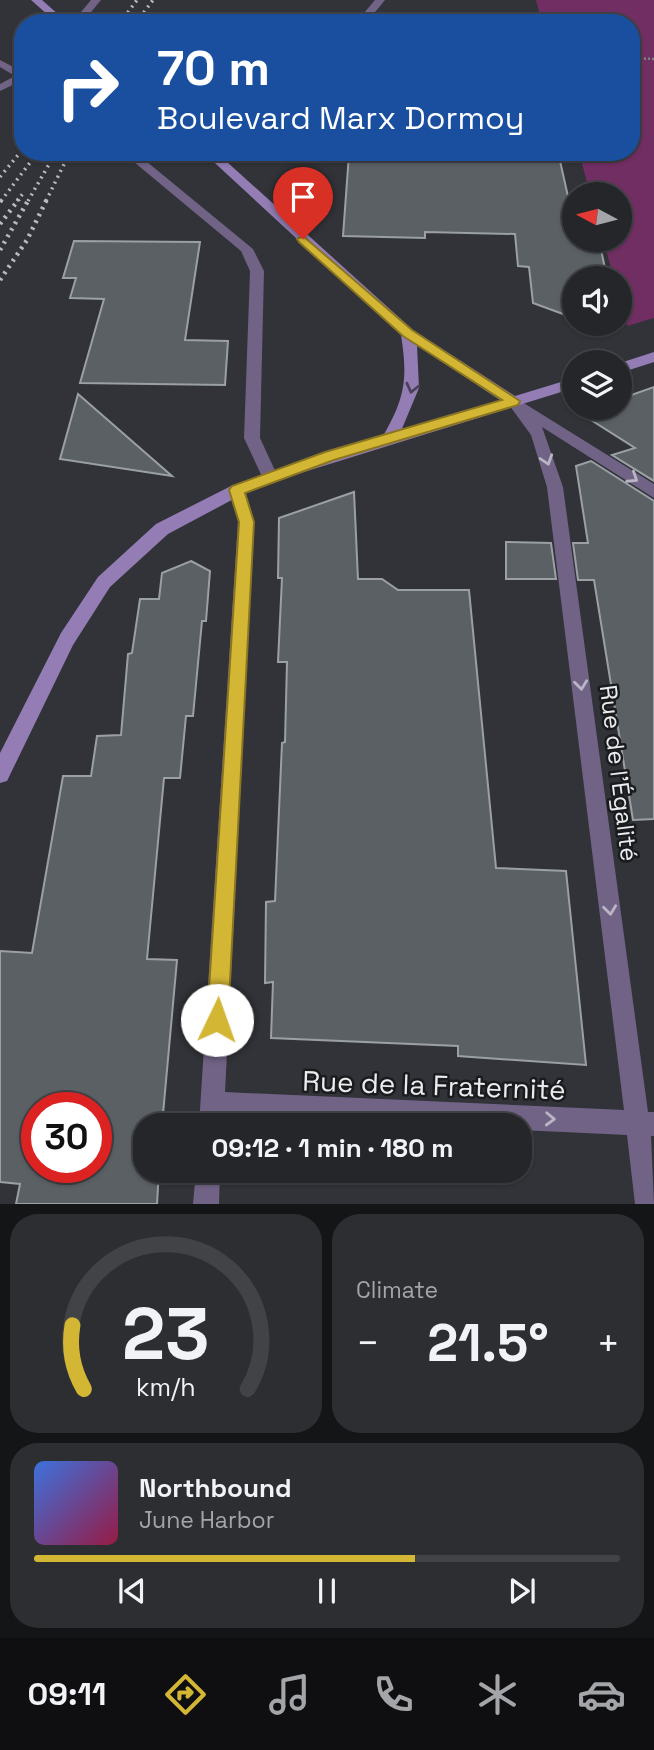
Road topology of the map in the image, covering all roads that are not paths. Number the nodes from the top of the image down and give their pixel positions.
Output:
1 (36, 0) edge
2 (96, 0) edge
3 (380, 0) edge
4 (52, 14) edge
5 (84, 14) edge
6 (369, 14) edge
7 (139, 161) edge
8 (219, 161) edge
9 (408, 333) junction
10 (654, 357) edge
11 (632, 364) edge
12 (562, 387) edge
13 (514, 401) junction
14 (389, 439) junction
15 (270, 477) junction
16 (237, 490) junction
17 (654, 492) edge
18 (0, 774) edge
19 (212, 1113) edge
20 (532, 1121) edge
21 (646, 1123) edge
22 (207, 1183) edge
23 (206, 1204) edge
24 (648, 1204) edge

1 - 4 main road
2 - 5 street
3 - 6 street
7 - 15 street
8 - 9 main road
9 - 13 main road
9 -> 14 main road
10 - 11 main road
12 - 13 main road
13 - 14 main road
13 -> 17 street
13 -> 21 street, Rue de l'Égalité
14 - 15 main road
15 - 16 main road
16 - 18 main road
16 - 19 street
20 -> 21 street, Rue de la Fraternité
21 - 24 street, Rue de l'Égalité
22 - 23 street

